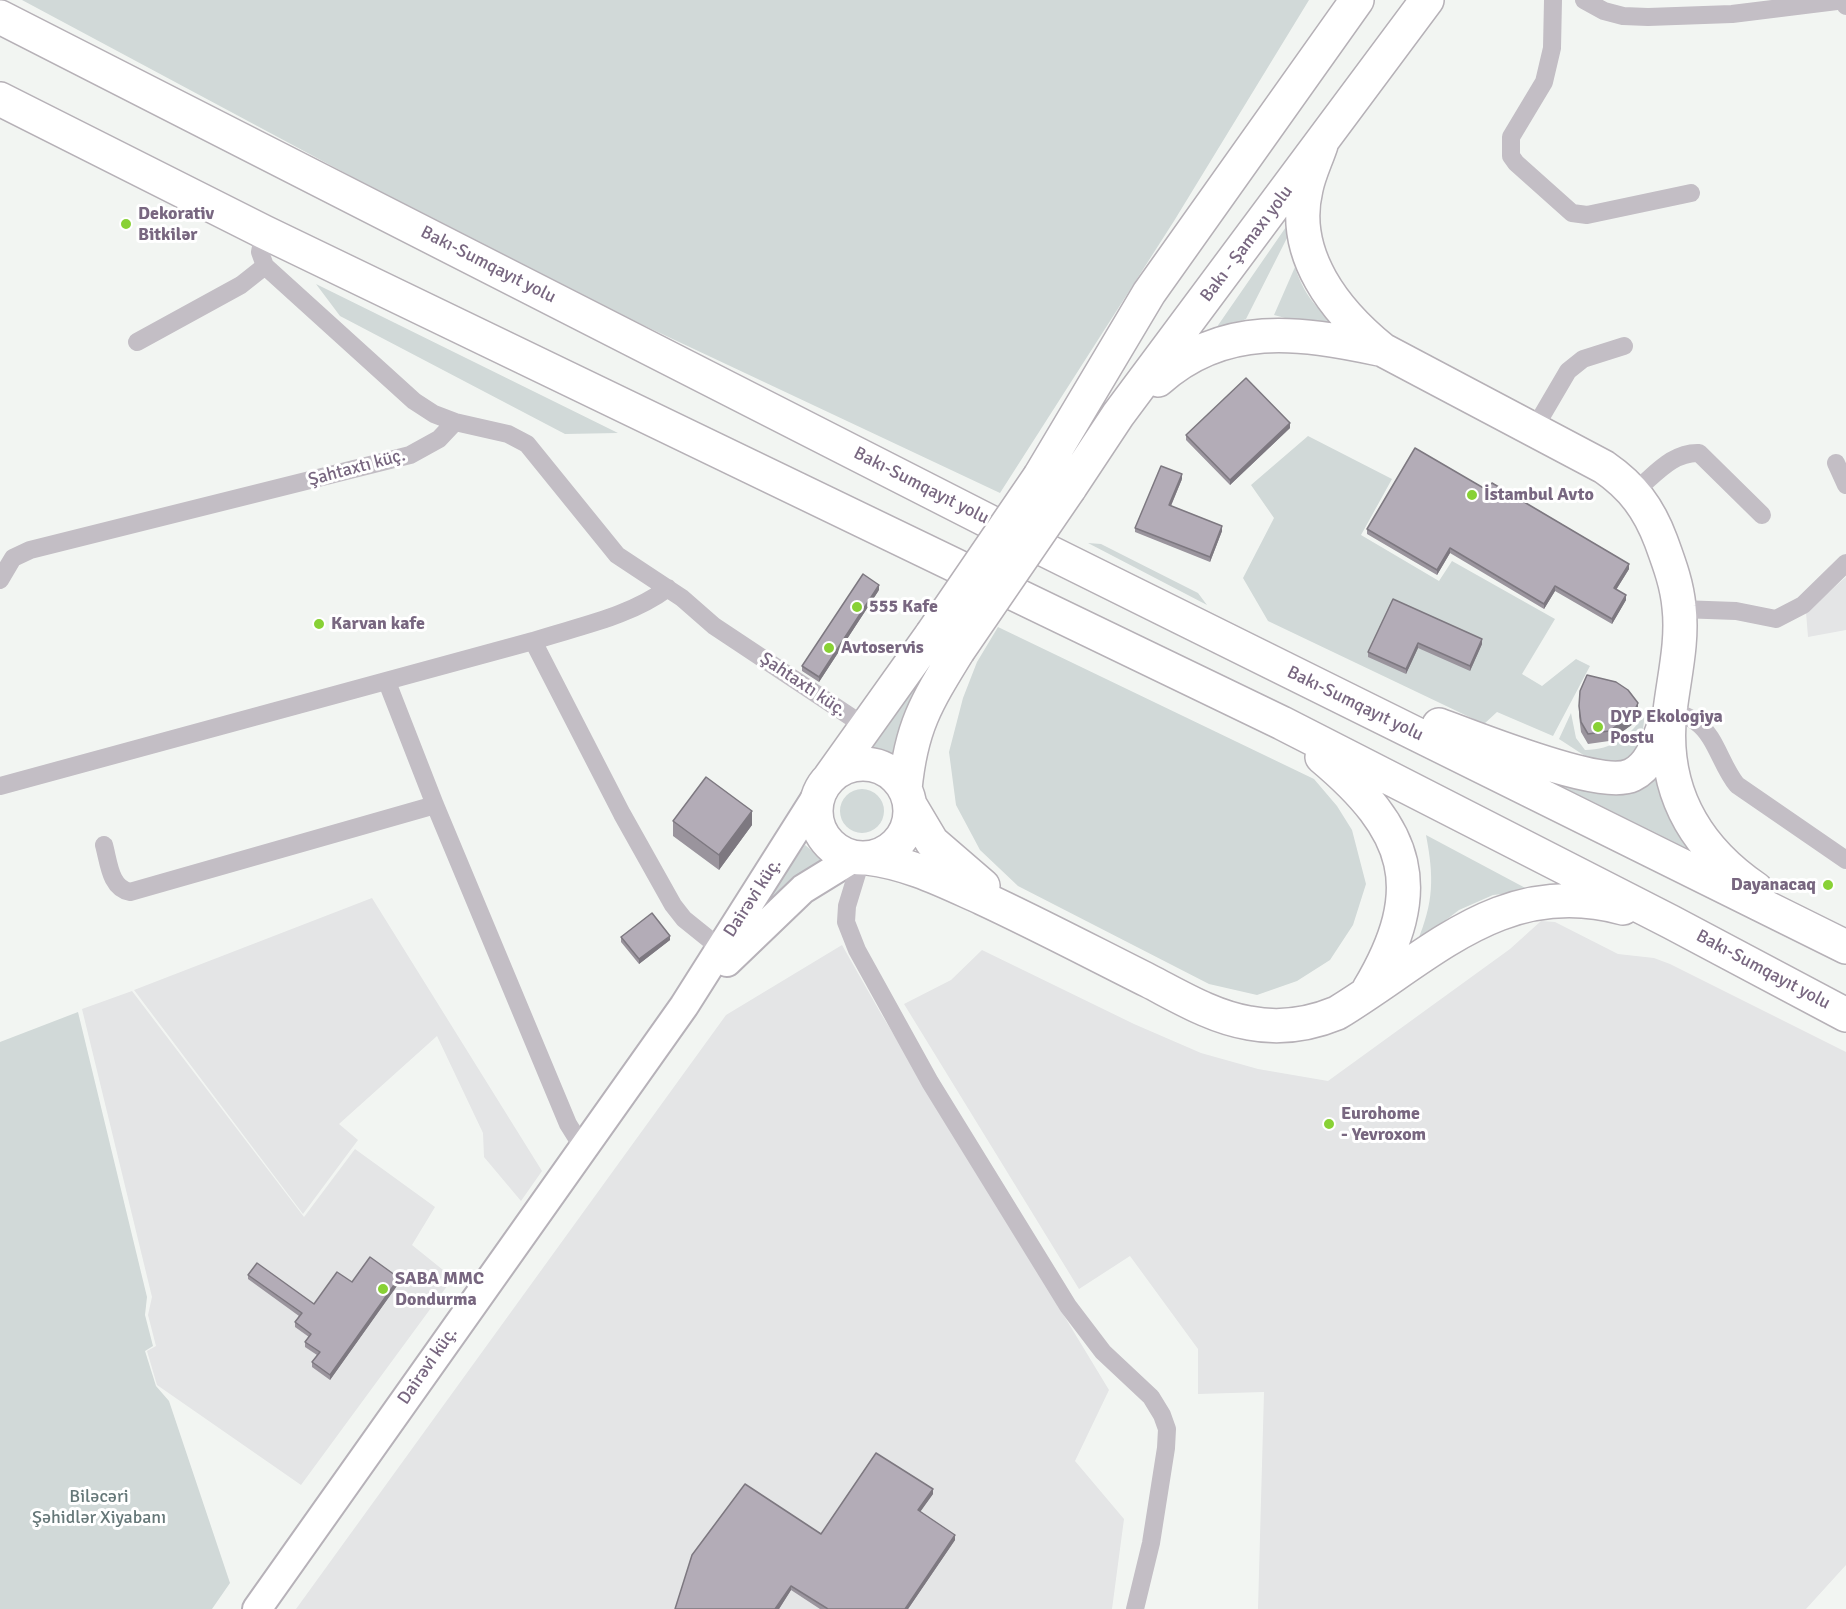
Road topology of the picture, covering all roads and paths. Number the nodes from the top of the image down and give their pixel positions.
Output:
1 (1357, 0) edge
2 (1403, 0) edge
3 (1427, 0) edge
4 (1554, 0) edge
5 (1584, 0) edge
6 (1845, 0) edge
7 (1846, 6) edge
8 (0, 17) edge
9 (2, 104) edge
10 (1321, 145) junction
11 (1691, 193) dead end
12 (264, 232) junction
13 (265, 266) junction
14 (137, 342) dead end
15 (1624, 346) dead end
16 (1383, 351) junction
17 (1118, 415) junction
18 (455, 422) junction
19 (1534, 429) junction
20 (1836, 463) dead end
21 (1054, 482) junction
22 (1846, 485) edge
23 (1635, 491) junction
24 (1762, 515) dead end
25 (1846, 563) edge
26 (0, 580) edge
27 (668, 588) junction
28 (1680, 609) junction
29 (533, 641) junction
30 (945, 643) junction
31 (1271, 663) junction
32 (387, 682) junction
33 (1670, 710) junction
34 (1282, 723) junction
35 (866, 727) junction
36 (2, 780) edge
37 (824, 785) junction
38 (908, 797) junction
39 (435, 805) junction
40 (104, 845) dead end
41 (1843, 851) edge
42 (861, 857) junction
43 (1025, 918) junction
44 (1671, 922) junction
45 (1838, 943) edge
46 (720, 948) junction
47 (1365, 997) junction
48 (684, 1006) junction
49 (1846, 1015) edge
50 (583, 1148) junction
51 (257, 1609) edge
52 (1135, 1609) edge

1 - 21 highway
2 - 17 highway
3 - 10 highway, Bakı - Şamaxı yolu
4 - 11 street
5 - 6 street
6 - 7 street
8 - 31 highway, Bakı-Sumqayıt yolu
9 - 12 highway, Bakı-Sumqayıt yolu
10 - 16 highway
10 - 17 highway, Bakı - Şamaxı yolu
12 - 13 street
12 - 34 highway, Bakı-Sumqayıt yolu
13 - 14 street
13 - 18 street
15 - 19 street
16 - 17 highway
16 - 19 highway
17 - 21 highway, Bakı - Şamaxı yolu
18 - 26 street, Şahtaxtı küç.
18 - 27 street, Şahtaxtı küç.
19 - 23 highway
20 - 22 street
21 - 30 highway, bridge
23 - 24 street
23 - 28 highway
25 - 28 street
27 - 29 street
27 - 35 street, Şahtaxtı küç.
28 - 33 highway
29 - 32 street
29 - 46 street
30 - 35 highway
30 - 38 highway
31 - 33 highway
31 - 45 highway, Bakı-Sumqayıt yolu
32 - 36 street
32 - 39 street
33 - 41 street
33 - 45 highway
34 - 44 highway, Bakı-Sumqayıt yolu
34 - 47 highway
35 - 37 highway
37 - 38 highway
37 - 42 highway
37 - 46 main road, Dairəvi küç.
38 - 42 highway
38 - 43 highway
39 - 40 street
39 - 50 street
42 - 43 highway
42 - 48 main road, Dairəvi küç.
42 - 52 street
43 - 47 highway
44 - 47 highway
44 - 49 highway, Bakı-Sumqayıt yolu
46 - 48 main road, Dairəvi küç.
48 - 50 main road, Dairəvi küç.
50 - 51 main road, Dairəvi küç.

